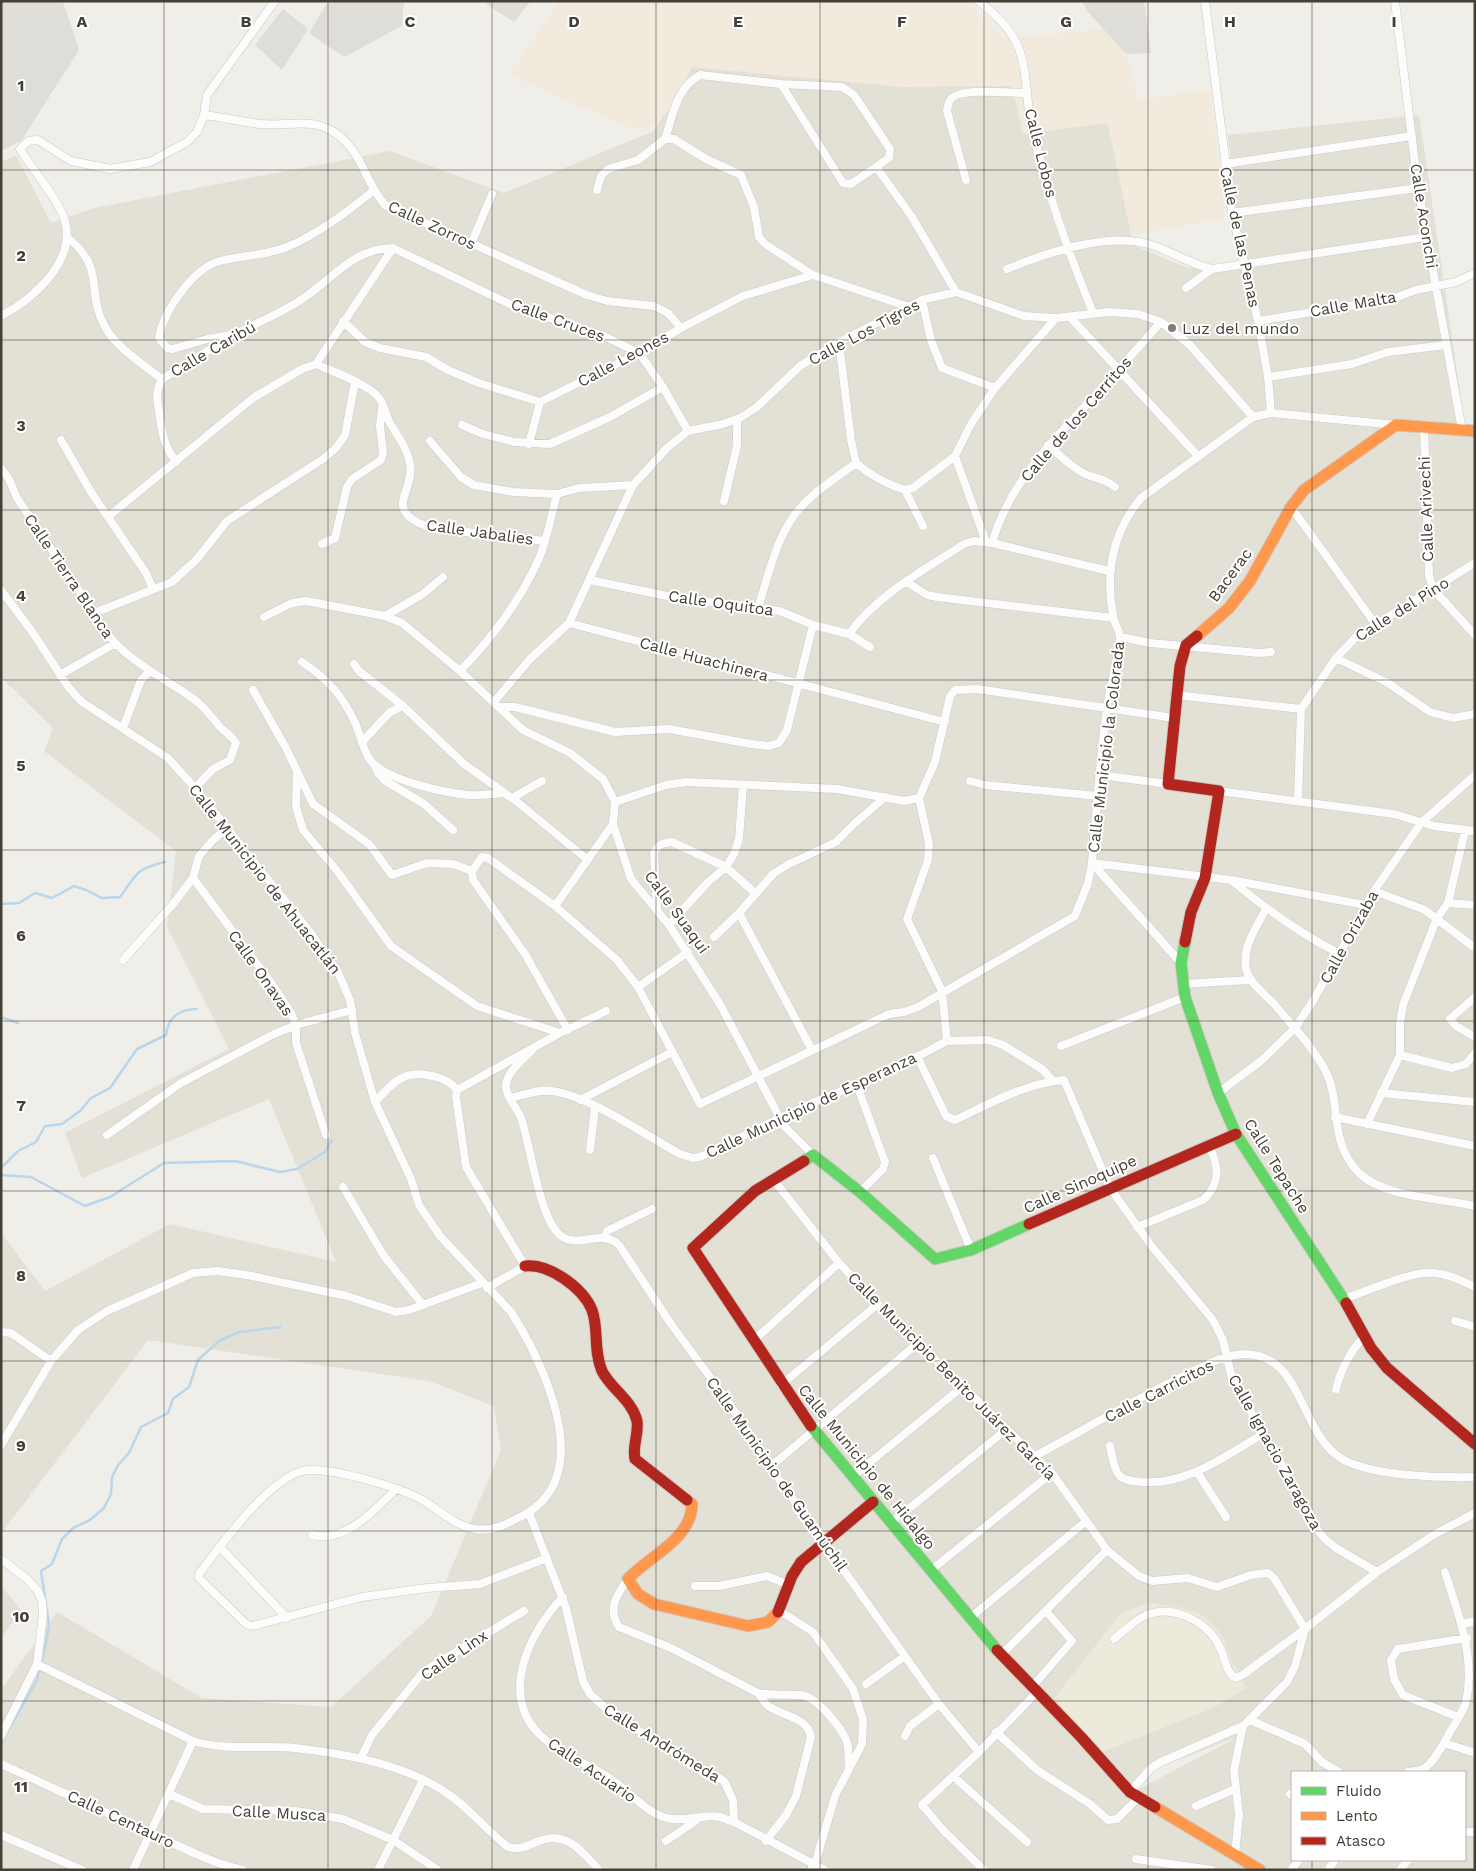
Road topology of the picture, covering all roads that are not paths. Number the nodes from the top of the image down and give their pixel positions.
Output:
1 (275, 1) edge
2 (979, 1) edge
3 (1205, 1) edge
4 (1395, 1) edge
5 (781, 84) junction
6 (1027, 93) junction
7 (204, 115) junction
8 (1412, 136) junction
9 (665, 139) junction
10 (1225, 164) junction
11 (877, 168) junction
12 (966, 180) dead end
13 (1418, 188) junction
14 (597, 190) dead end
15 (373, 191) junction
16 (492, 194) dead end
17 (1232, 213) junction
18 (67, 237) junction
19 (1426, 237) junction
20 (471, 244) junction
21 (393, 248) junction
22 (1067, 250) junction
23 (1245, 262) junction
24 (1008, 269) dead end
25 (1212, 269) junction
26 (1475, 273) edge
27 (813, 275) junction
28 (1434, 286) junction
29 (1186, 288) dead end
30 (956, 292) junction
31 (922, 300) junction
32 (909, 307) junction
33 (1093, 313) junction
34 (1, 316) edge
35 (1070, 317) junction
36 (1056, 318) junction
37 (343, 321) junction
38 (1258, 321) junction
39 (1161, 322) junction
40 (681, 328) junction
41 (234, 334) junction
42 (839, 342) junction
43 (1446, 345) junction
44 (639, 353) junction
45 (316, 364) junction
46 (1119, 369) junction
47 (1268, 377) junction
48 (162, 379) junction
49 (354, 382) junction
50 (663, 387) junction
51 (995, 388) junction
52 (540, 402) junction
53 (382, 406) junction
54 (1271, 413) junction
55 (1253, 417) junction
56 (737, 419) junction
57 (462, 425) dead end
58 (1396, 425) junction
59 (1424, 426) junction
60 (1462, 430) junction
61 (688, 431) junction
62 (1475, 431) edge
63 (62, 440) dead end
64 (430, 441) dead end
65 (529, 444) junction
66 (1048, 445) junction
67 (955, 456) junction
68 (1198, 456) junction
69 (176, 462) junction
70 (856, 463) junction
71 (1, 468) edge
72 (633, 485) junction
73 (1115, 487) dead end
74 (905, 490) junction
75 (557, 494) junction
76 (724, 501) dead end
77 (1291, 507) junction
78 (109, 516) junction
79 (923, 526) dead end
80 (544, 541) junction
81 (989, 543) junction
82 (322, 544) dead end
83 (1475, 564) edge
84 (1109, 571) junction
85 (442, 577) dead end
86 (590, 580) junction
87 (907, 582) junction
88 (153, 589) junction
89 (1, 590) edge
90 (1434, 590) junction
91 (758, 608) junction
92 (94, 613) junction
93 (384, 616) junction
94 (264, 617) dead end
95 (1113, 618) junction
96 (570, 623) junction
97 (1376, 624) junction
98 (813, 625) junction
99 (849, 634) junction
100 (1475, 635) edge
101 (1121, 637) junction
102 (114, 644) junction
103 (1186, 645) junction
104 (870, 646) dead end
105 (1271, 652) dead end
106 (1336, 658) junction
107 (302, 662) dead end
108 (354, 664) dead end
109 (460, 671) junction
110 (150, 672) junction
111 (60, 675) junction
112 (799, 685) junction
113 (253, 690) dead end
114 (1176, 695) junction
115 (497, 704) junction
116 (403, 706) junction
117 (1107, 707) junction
118 (1301, 709) junction
119 (1475, 714) edge
120 (1174, 718) junction
121 (945, 722) junction
122 (123, 728) junction
123 (362, 742) junction
124 (375, 766) junction
125 (297, 772) junction
126 (1475, 774) edge
127 (1100, 775) junction
128 (542, 781) dead end
129 (970, 781) dead end
130 (1168, 784) junction
131 (743, 785) junction
132 (195, 788) junction
133 (1219, 791) junction
134 (504, 793) junction
135 (1097, 796) junction
136 (885, 797) junction
137 (512, 798) junction
138 (919, 798) junction
139 (1298, 800) junction
140 (615, 802) junction
141 (613, 824) junction
142 (1421, 824) junction
143 (227, 828) junction
144 (453, 830) dead end
145 (1465, 831) junction
146 (1475, 831) edge
147 (588, 860) junction
148 (1092, 863) junction
149 (726, 867) junction
150 (472, 871) junction
151 (193, 878) junction
152 (1204, 878) junction
153 (1231, 880) junction
154 (1374, 891) junction
155 (755, 893) junction
156 (1448, 903) junction
157 (1365, 905) junction
158 (1475, 905) edge
159 (556, 906) junction
160 (1266, 909) junction
161 (657, 910) junction
162 (738, 913) junction
163 (1437, 918) junction
164 (669, 926) junction
165 (714, 936) dead end
166 (1475, 948) edge
167 (688, 952) junction
168 (1338, 953) junction
169 (123, 960) dead end
170 (1182, 963) junction
171 (1249, 980) junction
172 (1183, 984) junction
173 (638, 987) junction
174 (942, 991) junction
175 (1185, 997) junction
176 (1475, 997) edge
177 (352, 1010) junction
178 (606, 1011) dead end
179 (296, 1025) junction
180 (1295, 1028) junction
181 (564, 1031) junction
182 (1475, 1037) edge
183 (947, 1041) junction
184 (1061, 1046) dead end
185 (534, 1048) junction
186 (812, 1050) junction
187 (672, 1052) junction
188 (1475, 1053) edge
189 (1400, 1055) junction
190 (917, 1056) junction
191 (758, 1077) junction
192 (1053, 1081) junction
193 (857, 1086) junction
194 (1218, 1093) junction
195 (1381, 1093) junction
196 (456, 1094) junction
197 (510, 1098) junction
198 (580, 1100) junction
199 (375, 1102) junction
200 (1475, 1102) edge
201 (595, 1107) junction
202 (1335, 1117) junction
203 (779, 1118) junction
204 (1367, 1124) junction
205 (1236, 1134) junction
206 (107, 1135) dead end
207 (326, 1135) dead end
208 (1209, 1146) junction
209 (1475, 1146) edge
210 (590, 1150) dead end
211 (813, 1155) junction
212 (933, 1158) dead end
213 (773, 1179) junction
214 (343, 1187) dead end
215 (1110, 1188) junction
216 (860, 1192) junction
217 (1475, 1206) edge
218 (652, 1209) dead end
219 (1137, 1227) junction
220 (605, 1237) junction
221 (971, 1250) junction
222 (934, 1259) joint
223 (839, 1263) junction
224 (525, 1266) junction
225 (485, 1286) junction
226 (1475, 1287) edge
227 (1344, 1299) junction
228 (878, 1304) junction
229 (423, 1305) junction
230 (1455, 1321) dead end
231 (1475, 1327) edge
232 (1, 1332) edge
233 (1363, 1338) junction
234 (754, 1341) junction
235 (918, 1343) junction
236 (1227, 1358) junction
237 (51, 1361) junction
238 (780, 1385) junction
239 (962, 1387) junction
240 (1336, 1389) dead end
241 (1006, 1429) junction
242 (814, 1431) junction
243 (1263, 1434) junction
244 (1475, 1444) edge
245 (1, 1445) edge
246 (1110, 1446) dead end
247 (1035, 1456) junction
248 (770, 1467) junction
249 (1197, 1472) junction
250 (1052, 1473) junction
251 (1475, 1477) edge
252 (852, 1478) junction
253 (396, 1489) junction
254 (873, 1502) junction
255 (529, 1513) junction
256 (1475, 1514) edge
257 (1226, 1517) dead end
258 (1085, 1522) junction
259 (891, 1523) junction
260 (312, 1535) dead end
261 (825, 1542) junction
262 (220, 1546) junction
263 (1107, 1550) junction
264 (547, 1558) junction
265 (1, 1559) edge
266 (930, 1571) junction
267 (1377, 1572) junction
268 (1445, 1572) dead end
269 (628, 1579) junction
270 (789, 1585) junction
271 (695, 1586) dead end
272 (563, 1597) junction
273 (524, 1610) dead end
274 (780, 1612) junction
275 (1046, 1612) junction
276 (287, 1618) junction
277 (970, 1618) junction
278 (1475, 1621) edge
279 (1463, 1624) junction
280 (1305, 1629) junction
281 (1467, 1638) junction
282 (1114, 1639) dead end
283 (1001, 1655) junction
284 (905, 1656) junction
285 (1474, 1662) edge
286 (37, 1664) junction
287 (866, 1684) dead end
288 (1035, 1690) junction
289 (758, 1693) junction
290 (1466, 1703) junction
291 (939, 1704) junction
292 (1475, 1705) edge
293 (1458, 1717) junction
294 (1250, 1720) junction
295 (1243, 1726) junction
296 (996, 1732) junction
297 (1, 1736) edge
298 (905, 1736) dead end
299 (193, 1741) junction
300 (1444, 1743) junction
301 (979, 1752) junction
302 (1475, 1753) edge
303 (361, 1758) junction
304 (1, 1764) edge
305 (849, 1766) junction
306 (1337, 1771) edge
307 (1414, 1771) edge
308 (954, 1777) junction
309 (423, 1780) junction
310 (1235, 1789) junction
311 (169, 1794) junction
312 (1134, 1795) junction
313 (1196, 1806) dead end
314 (698, 1818) junction
315 (734, 1822) junction
316 (150, 1833) junction
317 (1, 1835) edge
318 (393, 1840) junction
319 (666, 1841) dead end
320 (766, 1841) junction
321 (1027, 1842) dead end
322 (1235, 1854) junction
323 (1136, 1859) dead end
324 (64, 1862) junction
325 (813, 1867) edge
326 (238, 1869) edge
327 (598, 1869) edge
328 (61, 1870) edge
329 (82, 1870) edge
330 (133, 1870) edge
331 (378, 1870) edge
332 (438, 1870) edge
333 (824, 1870) edge
334 (984, 1870) edge
335 (1212, 1870) edge
336 (1260, 1870) edge

1 - 7 street
2 - 6 street, Calle Lobos
3 - 10 street, Calle de las Penas
4 - 8 street, Calle Aconchi
5 - 9 street
5 - 11 street
5 - 11 street
6 - 12 street
6 - 22 street, Calle Lobos
7 - 15 street, Calle Zorros
7 - 18 street
8 - 10 street
8 - 13 street, Calle Aconchi
9 - 14 street
9 - 27 street
10 - 17 street, Calle de las Penas
11 - 30 street
13 - 17 street
13 - 19 street, Calle Aconchi
15 - 20 street, Calle Zorros
15 - 41 street
16 - 20 street
17 - 23 street, Calle de las Penas
18 - 34 street
18 - 48 street, Calle Caribú
19 - 23 street
19 - 28 street, Calle Aconchi
20 - 40 street, Calle Zorros
21 - 37 street
21 - 41 street, Calle Caribú
21 - 44 street, Calle Cruces
22 - 24 street
22 - 25 street
22 - 33 street, Calle Lobos
23 - 25 street
23 - 38 street, Calle de las Penas
25 - 29 street
26 - 28 street, Calle Malta
27 - 32 street
27 - 40 street, Calle Leones
28 - 38 street, Calle Malta
28 - 43 street, Calle Aconchi
30 - 31 street, Calle Los Tigres
30 - 36 street
31 - 32 street, Calle Los Tigres
31 - 51 street
32 - 42 street, Calle Los Tigres
33 - 35 street
33 - 39 street
35 - 36 street
35 - 46 street
36 - 51 street
37 - 45 street
37 - 52 street
38 - 47 street, Calle de las Penas
39 - 46 street, Calle de los Cerritos
39 - 55 street
40 - 44 street, Calle Leones
41 - 48 street, Calle Caribú
42 - 56 street, Calle Los Tigres
42 - 70 street
43 - 47 street
43 - 60 street, Calle Aconchi
44 - 50 street, Calle Cruces
44 - 52 street, Calle Leones
45 - 49 street, Calle Jabalies
45 - 69 street
46 - 66 street, Calle de los Cerritos
46 - 68 street
47 - 54 street, Calle de las Penas
48 - 69 street
49 - 53 street, Calle Jabalies
49 - 88 street
50 - 61 street, Calle Cruces
50 - 65 street
51 - 67 street
52 - 65 street
53 - 80 street, Calle Jabalies
53 - 82 street
54 - 55 street, Calle Municipio la Colorada
54 - 58 street, Calle Municipio la Colorada
55 - 68 street, Calle Municipio la Colorada
56 - 61 street, Calle Los Tigres
56 - 76 street
57 - 65 street
58 - 59 street
58 - 77 street, Bacerac
59 - 60 street
59 - 90 street, Calle Arivechi
60 - 62 street
61 - 72 street, Calle Los Tigres
63 - 78 street
64 - 75 street
66 - 73 street
66 - 81 street, Calle de los Cerritos
67 - 74 street
67 - 81 street
68 - 84 street, Calle Municipio la Colorada
69 - 78 street
70 - 74 street
70 - 91 street
71 - 92 street, Calle Tierra Blanca
72 - 75 street
72 - 86 street, Calle Los Tigres
74 - 79 street
75 - 80 street
77 - 97 street
77 - 103 street, Bacerac
78 - 88 street
80 - 109 street
81 - 84 street
81 - 87 street
83 - 90 street, Calle del Pino
84 - 95 street, Calle Municipio la Colorada
85 - 93 street
86 - 91 street, Calle Oquitoa
86 - 96 street, Calle Los Tigres
87 - 95 street
87 - 99 street
88 - 92 street
89 - 111 street, Calle Municipio de Ahuacatlán
90 - 97 street, Calle del Pino
90 - 100 street
91 - 98 street, Calle Oquitoa
92 - 102 street, Calle Tierra Blanca
93 - 94 street
93 - 109 street
95 - 101 street, Calle Municipio la Colorada
96 - 112 street, Calle Huachinera
96 - 115 street
97 - 106 street, Calle del Pino
98 - 99 street, Calle Oquitoa
98 - 112 street
99 - 104 street, Calle Oquitoa
101 - 103 street
101 - 117 street, Calle Municipio la Colorada
102 - 110 street, Calle Tierra Blanca
102 - 111 street
103 - 105 street
103 - 114 street
106 - 118 street, Calle del Pino
106 - 119 street
107 - 123 street
108 - 116 street
109 - 115 street
110 - 122 street
110 - 132 street, Calle Tierra Blanca
111 - 122 street, Calle Municipio de Ahuacatlán
112 - 115 street
112 - 121 street, Calle Huachinera
113 - 125 street
114 - 118 street
114 - 120 street
115 - 140 street
116 - 123 street
116 - 134 street
117 - 120 street
117 - 121 street
117 - 127 street, Calle Municipio la Colorada
118 - 139 street
120 - 130 street
121 - 138 street
122 - 132 street, Calle Municipio de Ahuacatlán
123 - 124 street
124 - 134 street
124 - 144 street
125 - 150 street
125 - 181 street
126 - 142 street, Calle Orizaba
127 - 130 street
127 - 135 street, Calle Municipio la Colorada
128 - 137 street
129 - 135 street
130 - 133 street
131 - 136 street
131 - 140 street
131 - 149 street
132 - 143 street, Calle Municipio de Ahuacatlán
133 - 139 street
133 - 152 street, Calle Tepache
134 - 137 street
135 - 148 street, Calle Municipio la Colorada
136 - 138 street
136 - 155 street
137 - 147 street
138 - 174 street
139 - 142 street
140 - 141 street, Calle Suaqui
141 - 147 street
141 - 161 street, Calle Suaqui
142 - 145 street
142 - 154 street, Calle Orizaba
143 - 151 street
143 - 177 street, Calle Municipio de Ahuacatlán
145 - 146 street
145 - 156 street
147 - 159 street
148 - 152 street
148 - 170 street, Calle Municipio la Colorada
148 - 174 street, Calle Municipio la Colorada
149 - 155 street
149 - 161 street
149 - 164 street
150 - 159 street
150 - 181 street
151 - 169 street
151 - 179 street, Calle Onavas
152 - 153 street
152 - 170 street, Calle Tepache
153 - 157 street
153 - 160 street
154 - 157 street, Calle Orizaba
154 - 163 street
155 - 162 street
156 - 158 street
156 - 163 street
157 - 168 street, Calle Orizaba
159 - 173 street
160 - 168 street
160 - 171 street
161 - 164 street, Calle Suaqui
162 - 165 street
162 - 186 street
163 - 166 street
163 - 189 street
164 - 167 street, Calle Suaqui
167 - 173 street
167 - 191 street, Calle Suaqui
168 - 180 street, Calle Orizaba
170 - 172 street, Calle Tepache
171 - 172 street
171 - 180 street
172 - 175 street, Calle Tepache
173 - 187 street
174 - 183 street
174 - 186 street, Calle Municipio la Colorada
175 - 184 street
175 - 194 street, Calle Tepache
176 - 182 street
177 - 179 street
177 - 199 street, Calle Municipio de Ahuacatlán
178 - 181 street
179 - 206 street
179 - 207 street, Calle Onavas
180 - 194 street, Calle Orizaba
180 - 202 street
181 - 185 street
183 - 190 street, Calle Municipio de Esperanza
183 - 192 street, Calle Municipio de Esperanza
185 - 196 street
185 - 197 street
186 - 191 street, Calle Municipio la Colorada
187 - 191 street, Calle Municipio la Colorada
187 - 198 street
188 - 189 street
189 - 195 street
190 - 192 street
190 - 193 street, Calle Municipio de Esperanza
191 - 203 street, Calle Suaqui
192 - 215 street, Calle Ignacio Zaragoza
193 - 203 street, Calle Municipio de Esperanza
193 - 216 street
194 - 205 street, Calle Tepache
195 - 200 street
195 - 204 street
196 - 199 street
196 - 224 street
197 - 198 street, Calle Municipio de Esperanza
197 - 220 street
198 - 201 street, Calle Municipio de Esperanza
199 - 225 street, Calle Municipio de Ahuacatlán
201 - 203 street, Calle Municipio de Esperanza
201 - 210 street
202 - 204 street
202 - 217 street
203 - 211 street, Calle Suaqui
204 - 209 street
205 - 208 street, Calle Sinoquipe
205 - 227 street, Calle Tepache
208 - 215 street, Calle Sinoquipe
208 - 219 street
211 - 213 street
211 - 216 street, Calle Suaqui
212 - 221 street
213 - 223 street, Calle Municipio Benito Juárez García
213 - 234 street, Calle Municipio de Hidalgo
214 - 229 street
215 - 219 street, Calle Ignacio Zaragoza
215 - 221 street, Calle Sinoquipe
216 - 222 street, Calle Suaqui
218 - 220 street
219 - 236 street, Calle Ignacio Zaragoza
220 - 248 street, Calle Municipio de Guamúchil
221 - 222 street, Calle Sinoquipe
223 - 228 street, Calle Municipio Benito Juárez García
223 - 234 street
224 - 225 street
224 - 269 street
225 - 229 street
225 - 255 street, Calle Municipio de Ahuacatlán
226 - 227 street
227 - 233 street, Calle Tepache
228 - 235 street, Calle Municipio Benito Juárez García
228 - 238 street
229 - 237 street
230 - 231 street
232 - 237 street
233 - 240 street
233 - 244 street, Calle Tepache
234 - 238 street, Calle Municipio de Hidalgo
235 - 239 street, Calle Municipio Benito Juárez García
235 - 242 street
236 - 243 street, Calle Ignacio Zaragoza
236 - 247 street, Calle Carricitos
236 - 251 street, Calle Carricitos
237 - 245 street
238 - 242 street, Calle Municipio de Hidalgo
239 - 241 street, Calle Municipio Benito Juárez García
239 - 252 street
241 - 247 street, Calle Municipio Benito Juárez García
241 - 259 street
242 - 248 street
242 - 252 street, Calle Municipio de Hidalgo
243 - 249 street
243 - 267 street, Calle Ignacio Zaragoza
246 - 249 street
247 - 250 street, Calle Municipio Benito Juárez García
248 - 261 street, Calle Municipio de Guamúchil
249 - 257 street
250 - 258 street, Calle Municipio Benito Juárez García
250 - 266 street
252 - 254 street, Calle Municipio de Hidalgo
253 - 255 street, Calle Municipio de Ahuacatlán
253 - 260 street
253 - 262 street, Calle Municipio de Ahuacatlán
254 - 259 street, Calle Municipio de Hidalgo
254 - 261 street
255 - 264 street, Calle Andrómeda
256 - 267 street
258 - 263 street, Calle Municipio Benito Juárez García
258 - 277 street
259 - 266 street, Calle Municipio de Hidalgo
261 - 270 street
261 - 284 street, Calle Municipio de Guamúchil
262 - 276 street
262 - 276 street, Calle Municipio de Ahuacatlán
263 - 275 street
263 - 280 street, Calle Municipio Benito Juárez García
264 - 272 street, Calle Andrómeda
264 - 276 street
265 - 286 street
266 - 277 street, Calle Municipio de Hidalgo
267 - 280 street
268 - 279 street
269 - 274 street
269 - 289 street
270 - 271 street
270 - 274 street
272 - 314 street, Calle Acuario
272 - 315 street, Calle Andrómeda
273 - 303 street, Calle Linx
274 - 305 street
275 - 283 street
275 - 288 street
277 - 283 street, Calle Municipio de Hidalgo
278 - 279 street
279 - 281 street
280 - 282 street
280 - 294 street
281 - 285 street
281 - 293 street
283 - 288 street, Calle Municipio de Hidalgo
284 - 287 street
284 - 291 street, Calle Municipio de Guamúchil
285 - 290 street
286 - 297 street
286 - 299 street
288 - 296 street
288 - 312 street, Calle Municipio de Hidalgo
289 - 305 street
289 - 320 street
290 - 292 street
290 - 293 street
291 - 298 street
291 - 301 street, Calle Municipio de Guamúchil
293 - 300 street
294 - 295 street
294 - 306 street
295 - 310 street
295 - 312 street
296 - 301 street
296 - 312 street
299 - 303 street
299 - 311 street
300 - 302 street
300 - 307 street
301 - 308 street
303 - 309 street
304 - 316 street, Calle Centauro
305 - 325 street
308 - 321 street
308 - 334 street
309 - 318 street
309 - 327 street
310 - 313 street
310 - 322 street
311 - 316 street
311 - 318 street, Calle Musca
312 - 322 street, Calle Municipio de Hidalgo
314 - 315 street, Calle Acuario
314 - 319 street
315 - 320 street
316 - 326 street, Calle Centauro
316 - 330 street
317 - 324 street
318 - 331 street
318 - 332 street, Calle Musca
320 - 325 street
322 - 336 street, Calle Municipio de Hidalgo
323 - 335 street
324 - 328 street
324 - 329 street
325 - 333 street

